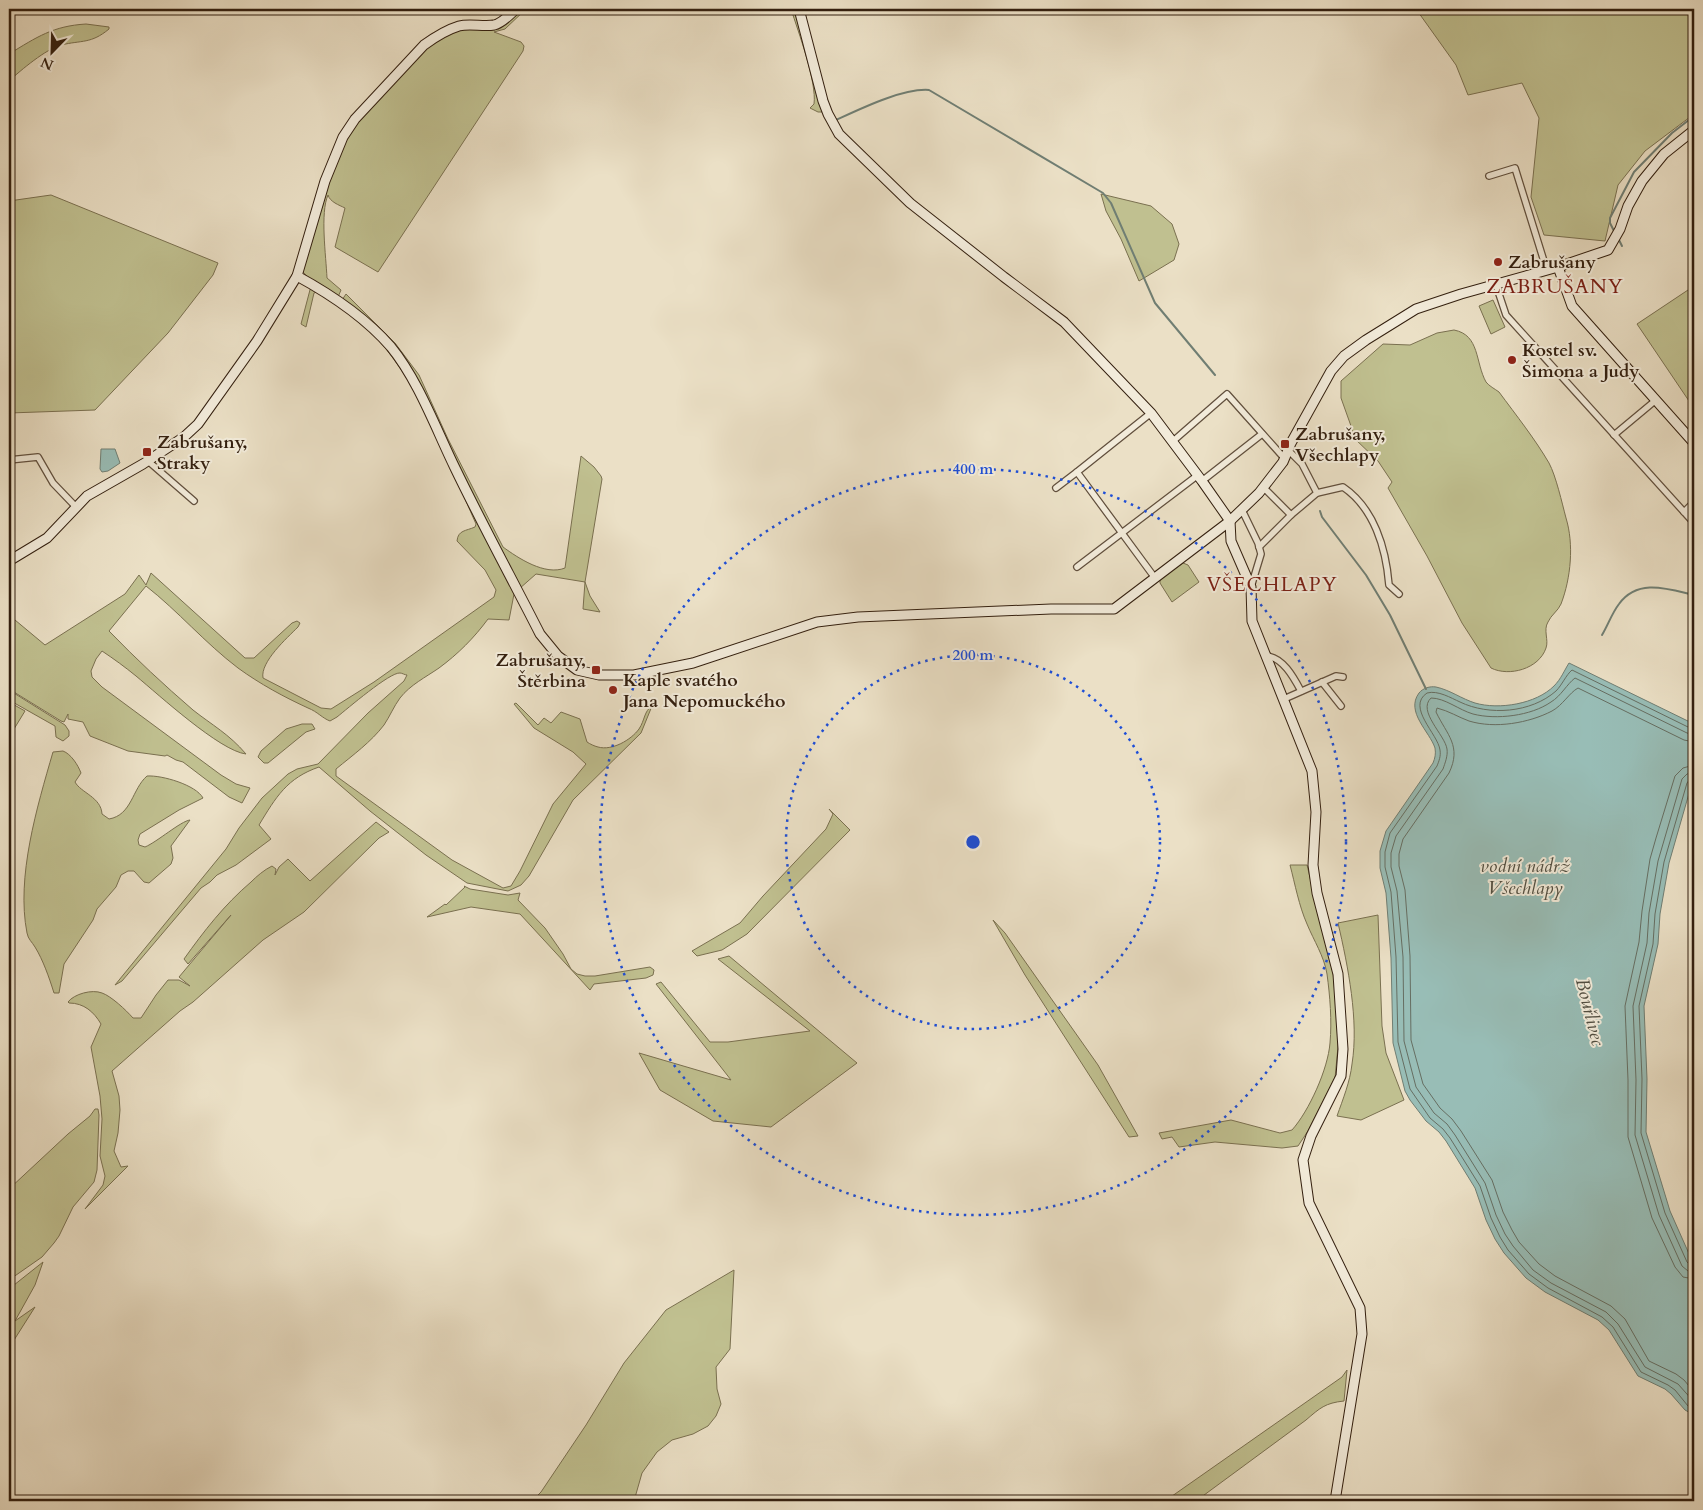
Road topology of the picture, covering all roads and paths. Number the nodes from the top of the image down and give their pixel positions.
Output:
1 (516, 9) edge
2 (799, 9) edge
3 (1694, 130) edge
4 (1490, 176) dead end
5 (1558, 268) junction
6 (1548, 270) junction
7 (297, 276) junction
8 (1496, 285) junction
9 (1656, 400) junction
10 (1151, 413) junction
11 (1262, 434) junction
12 (1614, 435) junction
13 (1172, 442) junction
14 (1694, 443) edge
15 (1286, 454) junction
16 (9, 460) edge
17 (148, 461) junction
18 (1077, 472) junction
19 (1200, 478) junction
20 (1056, 488) dead end
21 (1263, 488) junction
22 (1317, 493) junction
23 (194, 502) dead end
24 (1694, 502) edge
25 (76, 507) junction
26 (1242, 510) junction
27 (1684, 512) junction
28 (1290, 515) junction
29 (1230, 521) junction
30 (1694, 523) edge
31 (1122, 533) junction
32 (1259, 547) junction
33 (9, 561) edge
34 (1077, 567) dead end
35 (1156, 578) junction
36 (1251, 587) junction
37 (1399, 594) dead end
38 (1266, 656) junction
39 (1343, 676) dead end
40 (1322, 682) junction
41 (1301, 692) junction
42 (1284, 699) junction
43 (1341, 706) dead end
44 (1335, 1501) edge

1 - 7 street
2 - 10 street
3 - 5 street
4 - 6 street
5 - 6 street
5 - 9 street
6 - 8 street
7 - 17 street
7 - 35 street
8 - 12 street
8 - 15 street
9 - 12 street
9 - 14 street
10 - 13 street
10 - 18 street
11 - 13 street
11 - 15 street
11 - 19 street
12 - 27 street
13 - 19 street
15 - 21 street
15 - 22 street
16 - 25 street
17 - 23 street
17 - 25 street
18 - 20 street
18 - 31 street
19 - 29 street
19 - 31 street
21 - 26 street
21 - 28 street
22 - 28 street
22 - 37 street
24 - 27 street
25 - 33 street
26 - 29 street
26 - 32 street
27 - 30 street
28 - 32 street
29 - 35 street
29 - 36 street
31 - 34 street
31 - 35 street
32 - 36 street
36 - 38 street
38 - 41 street
38 - 42 street
39 - 40 street
40 - 41 street
40 - 43 street
41 - 42 street
42 - 44 street

